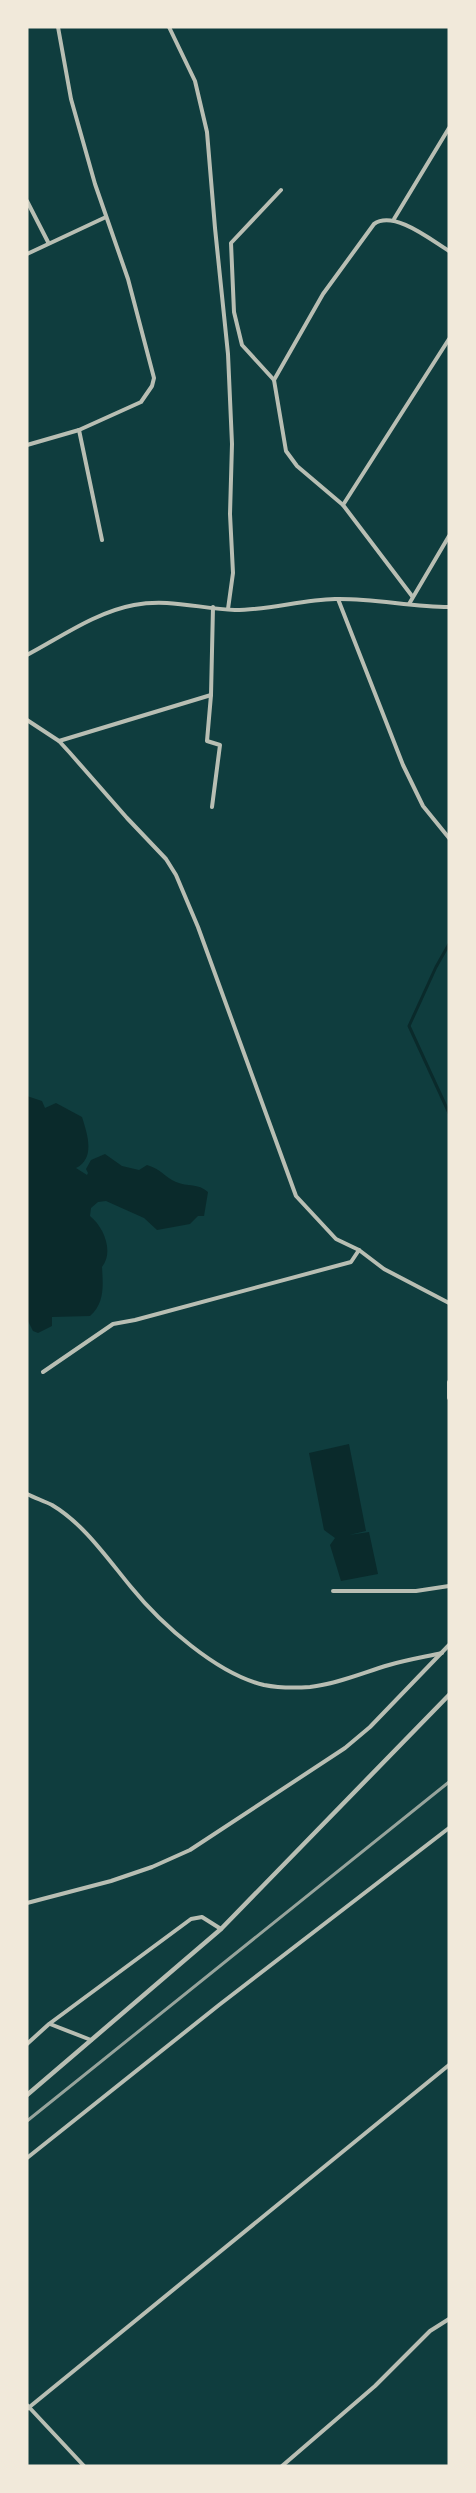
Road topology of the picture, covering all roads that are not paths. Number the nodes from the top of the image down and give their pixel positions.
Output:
1 (58, 27) edge
2 (169, 27) edge
3 (449, 128) edge
4 (280, 190) dead end
5 (27, 201) edge
6 (106, 217) junction
7 (394, 219) junction
8 (48, 242) junction
9 (449, 251) edge
10 (27, 254) edge
11 (449, 339) edge
12 (274, 380) junction
13 (79, 430) junction
14 (27, 445) edge
15 (343, 505) junction
16 (449, 536) edge
17 (102, 540) dead end
18 (412, 596) junction
19 (338, 599) junction
20 (409, 604) junction
21 (213, 607) junction
22 (449, 607) edge
23 (228, 609) junction
24 (27, 655) edge
25 (211, 695) junction
26 (27, 720) edge
27 (59, 741) junction
28 (212, 807) dead end
29 (449, 838) edge
30 (359, 1250) junction
31 (449, 1303) edge
32 (43, 1372) dead end
33 (449, 1382) edge
34 (449, 1398) edge
35 (27, 1494) edge
36 (449, 1586) edge
37 (333, 1591) dead end
38 (449, 1646) edge
39 (442, 1653) junction
40 (449, 1695) edge
41 (449, 1828) edge
42 (27, 1903) edge
43 (221, 1929) junction
44 (49, 2024) junction
45 (91, 2040) junction
46 (27, 2044) edge
47 (449, 2065) edge
48 (27, 2095) edge
49 (27, 2158) edge
50 (449, 2319) edge
51 (28, 2407) edge
52 (83, 2466) edge
53 (282, 2466) edge

1 - 6 street
2 - 23 street
3 - 7 street
4 - 12 street
5 - 8 street
6 - 8 street
6 - 13 street
7 - 9 street
7 - 12 street
8 - 10 street
11 - 15 street
12 - 15 street
13 - 14 street
13 - 17 street
15 - 18 street
16 - 18 street
18 - 20 street
19 - 20 street
19 - 23 street
19 - 29 street
20 - 22 street
21 - 23 street
21 - 24 street
21 - 25 street
25 - 27 street
25 - 28 street
26 - 27 street
27 - 30 street
30 - 31 street
30 - 32 street
33 - 34 street
35 - 39 street
36 - 37 street
38 - 39 street
39 - 42 street
40 - 43 street
41 - 49 street
43 - 44 street
43 - 45 street
44 - 45 street
44 - 46 street
45 - 48 street
47 - 51 street
50 - 53 street
51 - 52 street

